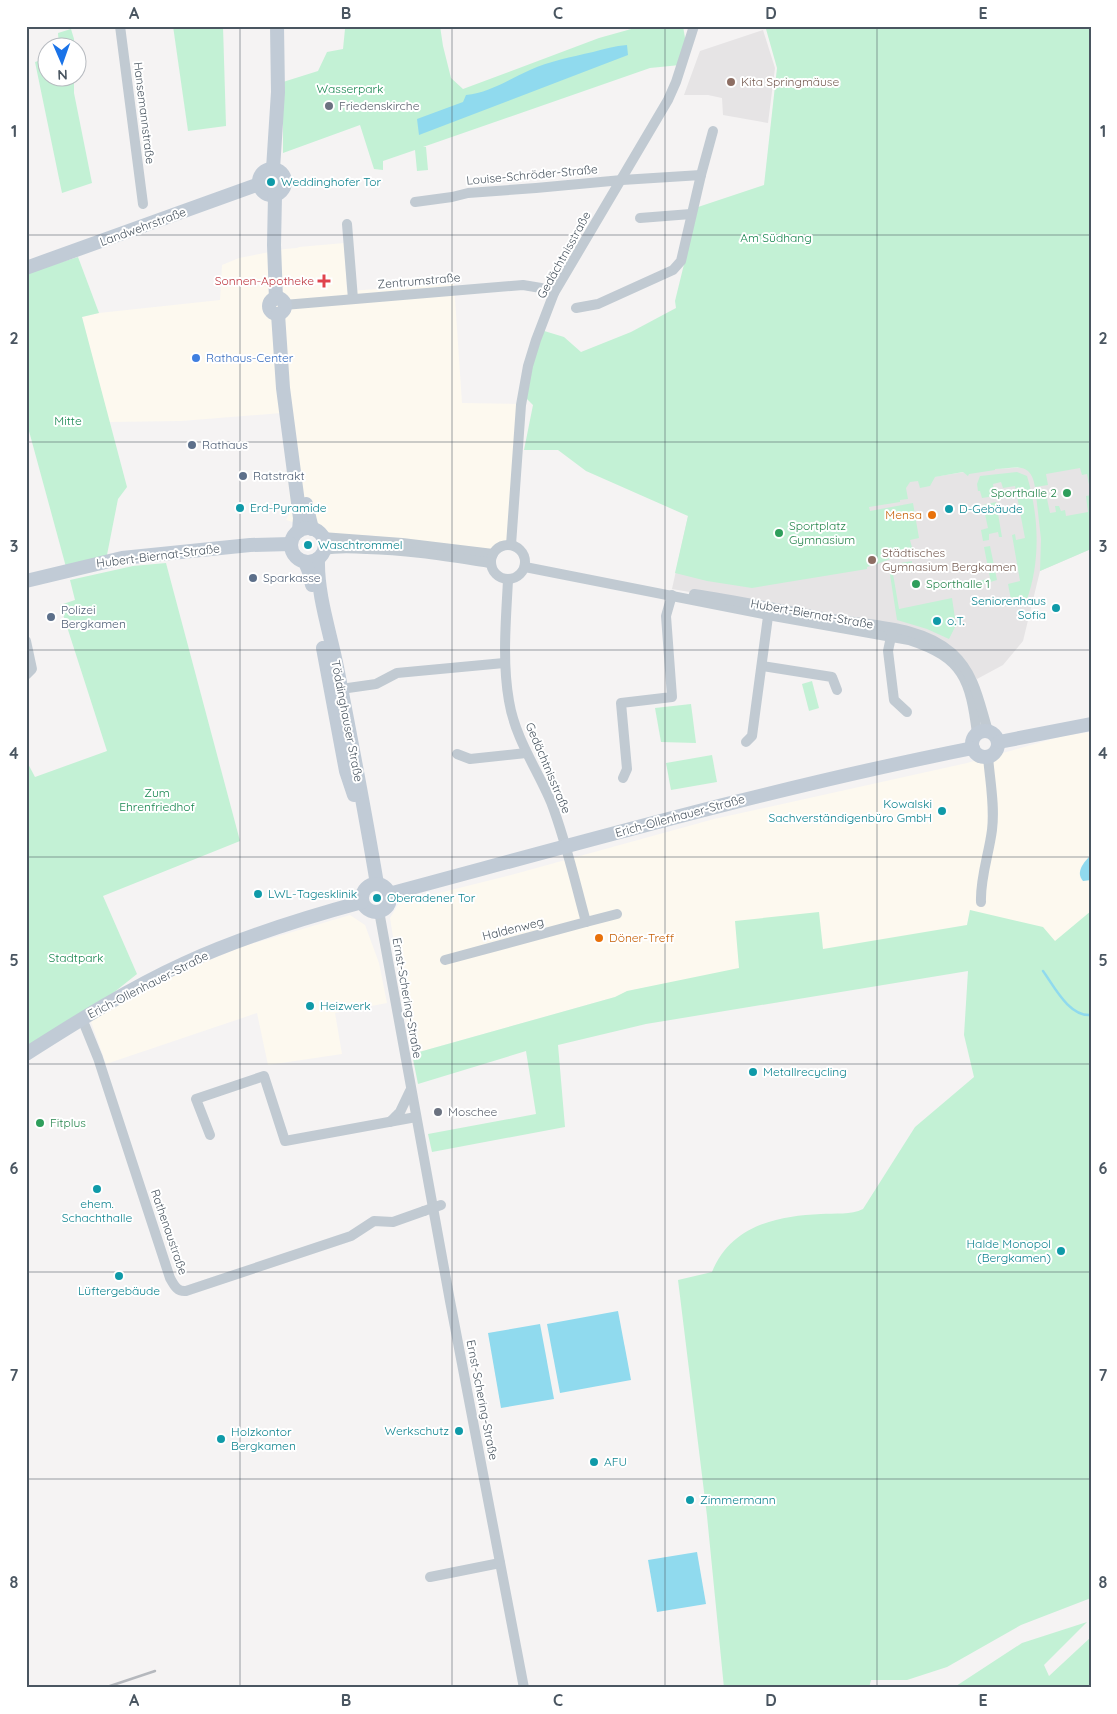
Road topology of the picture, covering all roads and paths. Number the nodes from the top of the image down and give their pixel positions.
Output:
1 (120, 26) edge
2 (278, 26) edge
3 (694, 26) edge
4 (713, 131) dead end
5 (273, 168) junction
6 (701, 175) junction
7 (622, 180) junction
8 (259, 184) junction
9 (274, 195) junction
10 (415, 202) dead end
11 (143, 204) dead end
12 (692, 214) junction
13 (640, 218) dead end
14 (347, 224) dead end
15 (26, 267) edge
16 (554, 293) junction
17 (353, 299) junction
18 (280, 306) junction
19 (576, 308) dead end
20 (291, 544) junction
21 (313, 544) junction
22 (511, 545) junction
23 (492, 559) junction
24 (525, 567) junction
25 (26, 580) edge
26 (508, 580) junction
27 (672, 595) junction
28 (769, 610) junction
29 (891, 633) junction
30 (26, 641) edge
31 (504, 663) junction
32 (762, 666) junction
33 (26, 675) edge
34 (341, 689) junction
35 (837, 690) dead end
36 (907, 712) dead end
37 (1091, 724) edge
38 (983, 732) junction
39 (746, 742) dead end
40 (998, 742) junction
41 (973, 748) junction
42 (526, 753) junction
43 (457, 754) dead end
44 (988, 757) junction
45 (623, 778) dead end
46 (564, 846) junction
47 (374, 884) junction
48 (390, 894) junction
49 (362, 902) junction
50 (982, 902) dead end
51 (379, 911) junction
52 (617, 914) dead end
53 (586, 922) junction
54 (445, 960) dead end
55 (81, 1019) junction
56 (26, 1054) edge
57 (411, 1090) junction
58 (416, 1117) junction
59 (390, 1122) junction
60 (210, 1135) dead end
61 (445, 1204) dead end
62 (500, 1563) junction
63 (430, 1577) dead end
64 (524, 1688) edge

1 - 11 street, Hansemannstraße
2 - 5 street
3 - 7 street, Gedächtnisstraße
4 - 6 street
5 - 8 street
5 - 9 street
6 - 7 street
6 - 12 street
7 - 10 street, Louise-Schröder-Straße
7 - 16 street, Gedächtnisstraße
8 - 9 street
8 - 15 street, Landwehrstraße
9 - 18 street, Töddinghauser Straße
12 - 13 street
12 - 19 street
14 - 17 street
16 - 17 street, Zentrumstraße
16 - 22 street, Gedächtnisstraße
17 - 18 street, Zentrumstraße
18 - 21 street, Töddinghauser Straße
20 - 21 street
20 - 21 street, Töddinghauser Straße
20 - 25 street, Hubert-Biernat-Straße
21 - 23 street
21 - 34 street, Töddinghauser Straße
21 - 47 street, Töddinghauser Straße
22 - 23 street
22 - 24 street
23 - 26 street
24 - 26 street
24 - 27 street, Hubert-Biernat-Straße
26 - 31 street, Gedächtnisstraße
27 - 28 street, Hubert-Biernat-Straße
27 - 45 street
28 - 29 street, Hubert-Biernat-Straße
28 - 32 street
29 - 36 street
29 - 38 street, Hubert-Biernat-Straße
30 - 33 street
31 - 34 street
31 - 42 street, Gedächtnisstraße
32 - 35 street
32 - 39 street
34 - 47 street, Töddinghauser Straße
37 - 40 street
38 - 40 street
38 - 41 street
40 - 44 street
41 - 44 street
41 - 46 street, Erich-Ollenhauer-Straße
42 - 43 street
42 - 46 street, Gedächtnisstraße
44 - 50 street
46 - 48 street, Erich-Ollenhauer-Straße
46 - 53 street
47 - 48 street
47 - 49 street
48 - 51 street
49 - 51 street
49 - 55 street, Erich-Ollenhauer-Straße
51 - 57 street, Ernst-Schering-Straße
52 - 53 street, Haldenweg
53 - 54 street, Haldenweg
55 - 56 street, Erich-Ollenhauer-Straße
55 - 61 street, Rathenaustraße, bridge
57 - 58 street, Ernst-Schering-Straße
57 - 59 street
58 - 59 street
58 - 62 street, Ernst-Schering-Straße
59 - 60 street
62 - 63 street
62 - 64 street, Ernst-Schering-Straße

